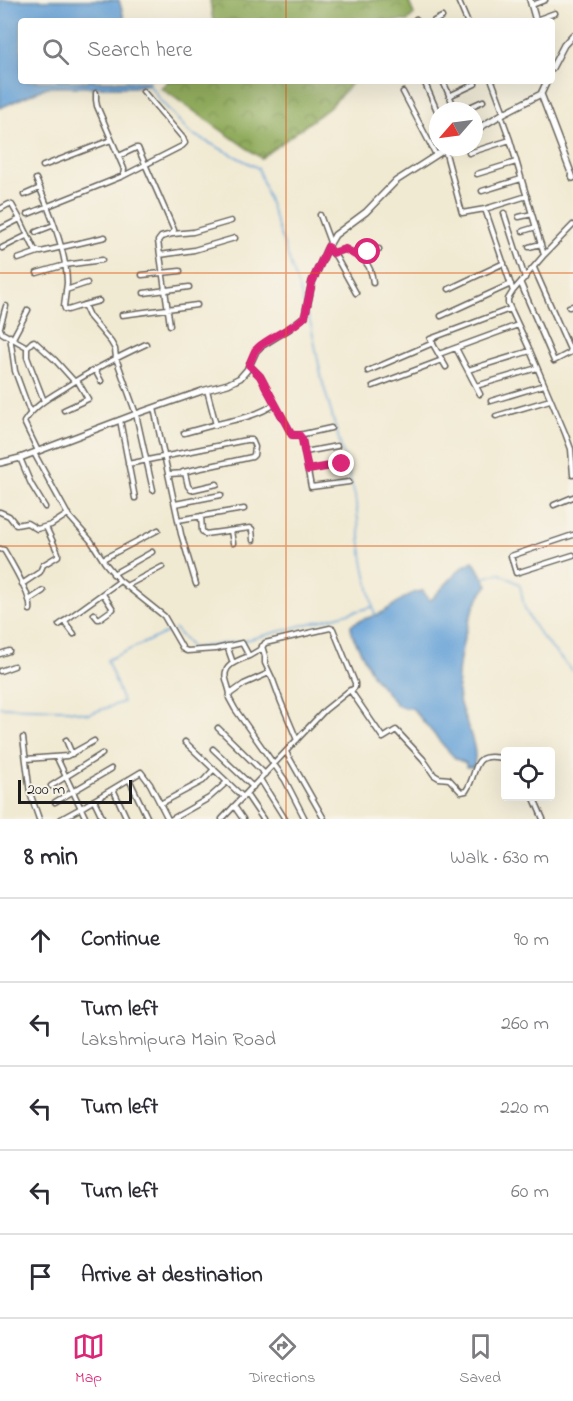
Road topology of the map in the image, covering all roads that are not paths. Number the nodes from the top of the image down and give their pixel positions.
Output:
1 (458, 0) edge
2 (545, 0) edge
3 (531, 2) edge
4 (555, 13) dead end
5 (466, 18) edge
6 (534, 18) edge
7 (542, 18) edge
8 (573, 35) edge
9 (555, 59) edge
10 (424, 84) edge
11 (444, 84) edge
12 (475, 84) dead end
13 (493, 84) edge
14 (546, 84) edge
15 (143, 90) dead end
16 (403, 92) dead end
17 (96, 93) dead end
18 (542, 94) junction
19 (449, 96) junction
20 (433, 102) edge
21 (452, 102) edge
22 (502, 114) junction
23 (483, 126) edge
24 (111, 140) junction
25 (510, 140) junction
26 (429, 142) edge
27 (483, 149) edge
28 (118, 156) junction
29 (434, 156) edge
30 (449, 156) edge
31 (516, 162) junction
32 (145, 165) junction
33 (43, 166) dead end
34 (477, 174) dead end
35 (123, 176) junction
36 (573, 178) edge
37 (36, 179) dead end
38 (521, 179) junction
39 (40, 188) junction
40 (482, 191) dead end
41 (24, 195) dead end
42 (527, 196) junction
43 (48, 206) junction
44 (0, 209) edge
45 (485, 209) junction
46 (504, 213) dead end
47 (28, 214) dead end
48 (320, 214) dead end
49 (532, 214) junction
50 (519, 217) dead end
51 (20, 219) junction
52 (231, 221) dead end
53 (54, 225) junction
54 (573, 225) edge
55 (536, 227) junction
56 (0, 229) edge
57 (523, 231) dead end
58 (36, 232) dead end
59 (172, 234) junction
60 (28, 235) junction
61 (105, 237) dead end
62 (235, 238) dead end
63 (541, 244) junction
64 (329, 245) junction
65 (61, 246) junction
66 (529, 247) dead end
67 (2, 248) dead end
68 (379, 249) dead end
69 (38, 252) junction
70 (333, 253) junction
71 (160, 255) junction
72 (544, 255) junction
73 (18, 259) dead end
74 (102, 260) dead end
75 (364, 260) junction
76 (504, 263) junction
77 (64, 265) junction
78 (534, 268) junction
79 (180, 271) dead end
80 (37, 273) dead end
81 (163, 273) junction
82 (142, 275) dead end
83 (525, 278) junction
84 (87, 283) dead end
85 (374, 283) dead end
86 (511, 284) junction
87 (520, 284) junction
88 (189, 287) dead end
89 (449, 289) dead end
90 (66, 290) junction
91 (165, 290) junction
92 (513, 291) junction
93 (144, 293) dead end
94 (356, 293) dead end
95 (99, 301) dead end
96 (84, 305) junction
97 (196, 305) dead end
98 (6, 306) dead end
99 (168, 309) junction
100 (510, 309) junction
101 (28, 310) dead end
102 (122, 315) dead end
103 (441, 316) dead end
104 (518, 325) junction
105 (170, 326) dead end
106 (0, 328) edge
107 (11, 337) junction
108 (433, 343) junction
109 (146, 344) dead end
110 (27, 347) junction
111 (456, 348) junction
112 (530, 351) junction
113 (572, 352) edge
114 (439, 354) junction
115 (116, 358) junction
116 (442, 360) junction
117 (249, 365) junction
118 (446, 367) dead end
119 (537, 368) junction
120 (95, 370) junction
121 (468, 370) junction
122 (368, 371) dead end
123 (75, 381) junction
124 (101, 381) dead end
125 (544, 385) junction
126 (373, 386) dead end
127 (476, 386) junction
128 (207, 390) junction
129 (480, 393) dead end
130 (550, 400) junction
131 (44, 401) junction
132 (491, 401) dead end
133 (275, 405) junction
134 (154, 408) junction
135 (64, 410) dead end
136 (31, 413) junction
137 (136, 414) junction
138 (496, 416) dead end
139 (120, 420) junction
140 (216, 424) junction
141 (331, 428) dead end
142 (184, 434) dead end
143 (299, 435) junction
144 (337, 446) dead end
145 (36, 452) junction
146 (305, 452) junction
147 (165, 456) junction
148 (20, 458) junction
149 (146, 460) junction
150 (0, 462) edge
151 (128, 464) junction
152 (342, 464) dead end
153 (308, 470) junction
154 (183, 472) junction
155 (169, 474) junction
156 (573, 475) edge
157 (350, 482) dead end
158 (217, 484) dead end
159 (153, 490) dead end
160 (221, 495) dead end
161 (573, 497) edge
162 (135, 498) dead end
163 (175, 504) junction
164 (554, 505) dead end
165 (45, 507) dead end
166 (244, 509) dead end
167 (0, 512) edge
168 (68, 514) junction
169 (201, 516) junction
170 (178, 520) junction
171 (46, 527) junction
172 (158, 530) dead end
173 (231, 531) junction
174 (573, 535) edge
175 (254, 540) dead end
176 (233, 543) dead end
177 (0, 549) edge
178 (152, 552) dead end
179 (573, 555) edge
180 (103, 559) junction
181 (162, 567) dead end
182 (113, 574) junction
183 (120, 581) junction
184 (22, 584) junction
185 (196, 584) dead end
186 (126, 586) junction
187 (43, 591) dead end
188 (102, 594) junction
189 (29, 600) junction
190 (30, 610) dead end
191 (94, 614) dead end
192 (64, 621) junction
193 (59, 625) dead end
194 (74, 633) dead end
195 (227, 646) junction
196 (262, 646) junction
197 (9, 651) dead end
198 (0, 654) edge
199 (249, 656) junction
200 (233, 663) junction
201 (14, 666) dead end
202 (0, 671) edge
203 (269, 673) junction
204 (351, 692) junction
205 (230, 694) junction
206 (218, 728) dead end
207 (23, 738) dead end
208 (66, 740) dead end
209 (297, 740) junction
210 (94, 741) dead end
211 (185, 742) dead end
212 (213, 748) dead end
213 (286, 752) junction
214 (72, 754) junction
215 (102, 754) dead end
216 (57, 758) junction
217 (501, 758) edge
218 (26, 759) junction
219 (274, 765) junction
220 (111, 769) dead end
221 (214, 769) junction
222 (265, 774) junction
223 (67, 776) junction
224 (129, 779) junction
225 (260, 779) junction
226 (227, 782) junction
227 (51, 786) dead end
228 (253, 787) junction
229 (113, 789) junction
230 (73, 791) junction
231 (244, 795) junction
232 (94, 800) junction
233 (535, 801) edge
234 (55, 802) dead end
235 (160, 804) junction
236 (234, 806) junction
237 (81, 808) junction
238 (39, 819) edge
239 (61, 819) edge
240 (86, 819) edge
241 (103, 819) edge
242 (127, 819) edge
243 (148, 819) edge
244 (170, 819) edge
245 (222, 819) edge
246 (243, 819) edge
247 (263, 819) edge
248 (285, 819) edge
249 (305, 819) edge
250 (324, 819) edge
251 (543, 819) edge

1 - 5 street
2 - 3 street
3 - 6 main road
4 - 7 street
8 - 9 main road
10 - 20 street
11 - 19 street
12 - 19 street
13 - 22 street
14 - 18 main road
15 - 32 street
16 - 26 street
17 - 24 street
18 - 22 main road
18 - 36 main road
19 - 21 street
22 - 23 main road
22 - 25 street
24 - 28 street
24 - 33 street
25 - 27 street
25 - 31 street
28 - 32 street
28 - 35 street
29 - 64 main road
30 - 45 street
31 - 34 street
31 - 38 street
32 - 35 street
32 - 59 street
35 - 43 street
37 - 39 street
38 - 40 street
38 - 42 street
39 - 41 street
39 - 43 street
42 - 45 street
42 - 49 street
43 - 47 street
43 - 53 street
44 - 51 street
45 - 76 street
46 - 83 street
48 - 64 street
49 - 50 street
49 - 55 street
51 - 56 street
51 - 60 street
52 - 59 street
53 - 58 street
53 - 65 street
54 - 72 street
55 - 57 street
55 - 63 street
59 - 71 street
60 - 67 street
60 - 69 street
61 - 65 street
62 - 71 street
63 - 66 street
63 - 72 street
64 - 70 street
64 - 117 main road
65 - 69 street
65 - 77 street
68 - 75 street
69 - 73 street
70 - 75 street
70 - 94 street
71 - 81 street
72 - 78 street
74 - 77 street
75 - 85 street
76 - 86 street
76 - 89 street
77 - 80 street
77 - 90 street
78 - 83 street
78 - 113 street
79 - 81 street
81 - 82 street
81 - 91 street
83 - 87 street
84 - 90 street
86 - 92 street
86 - 103 street
87 - 92 street
87 - 113 street
88 - 91 street
90 - 96 street
91 - 93 street
91 - 99 street
92 - 100 street
95 - 96 street
96 - 115 street
97 - 99 street
98 - 106 street
99 - 102 street
99 - 105 street
100 - 104 street
100 - 108 street
101 - 107 street
104 - 111 street
104 - 112 street
106 - 107 street
107 - 110 street
107 - 136 street
108 - 114 street
108 - 122 street
109 - 115 street
110 - 123 street
110 - 131 street
111 - 114 street
111 - 121 street
112 - 119 street
112 - 121 street
114 - 116 street
115 - 120 street
115 - 137 street
116 - 118 street
116 - 126 street
117 - 128 main road
117 - 133 street
119 - 125 street
119 - 127 street
120 - 123 street
120 - 124 street
121 - 127 street
123 - 131 street
123 - 135 street
125 - 130 street
125 - 132 street
127 - 129 street
128 - 134 main road
128 - 140 street
130 - 138 street
130 - 156 street
131 - 136 street
133 - 140 street
133 - 143 street
134 - 137 main road
134 - 147 street
136 - 145 street
137 - 139 main road
137 - 149 street
139 - 145 main road
139 - 151 street
140 - 142 street
141 - 143 street
143 - 146 street
144 - 146 street
145 - 148 main road
145 - 168 street
146 - 153 street
147 - 149 street
147 - 154 street
147 - 155 street
148 - 150 main road
148 - 165 street
149 - 151 street
149 - 159 street
151 - 162 street
152 - 153 street
153 - 157 street
154 - 155 street
154 - 158 street
155 - 163 street
160 - 163 street
161 - 164 street
163 - 170 street
166 - 169 street
167 - 171 street
168 - 171 street
168 - 180 street
169 - 170 street
169 - 173 street
170 - 185 street
171 - 184 street
172 - 180 street
173 - 175 street
173 - 176 street
174 - 179 street
177 - 184 street
178 - 182 street
180 - 182 street
181 - 186 street
182 - 183 street
183 - 186 street
183 - 188 street
184 - 189 street
186 - 195 street
187 - 189 street
188 - 191 street
188 - 192 street
189 - 190 street
192 - 193 street
192 - 194 street
195 - 199 street
195 - 200 street
196 - 199 street
196 - 203 street
196 - 204 street
197 - 198 street
199 - 200 street
200 - 205 street
201 - 202 street
203 - 205 street
203 - 209 street
204 - 209 street
204 - 217 street
205 - 219 street
206 - 222 street
207 - 218 street
208 - 214 street
209 - 213 street
210 - 214 street
211 - 221 street
212 - 228 street
213 - 219 street
213 - 250 street
214 - 216 street
215 - 223 street
216 - 218 street
216 - 223 street
218 - 238 street
219 - 222 street
219 - 249 street
220 - 230 street
221 - 226 street
221 - 235 street
222 - 225 street
223 - 227 street
223 - 230 street
224 - 229 street
224 - 235 street
224 - 243 street
225 - 228 street
225 - 248 street
226 - 231 street
226 - 244 street
228 - 231 street
229 - 232 street
229 - 242 street
230 - 234 street
230 - 237 street
231 - 236 street
231 - 247 street
232 - 237 street
232 - 241 street
233 - 251 street
235 - 244 street
236 - 245 street
236 - 246 street
237 - 239 street
237 - 240 street

